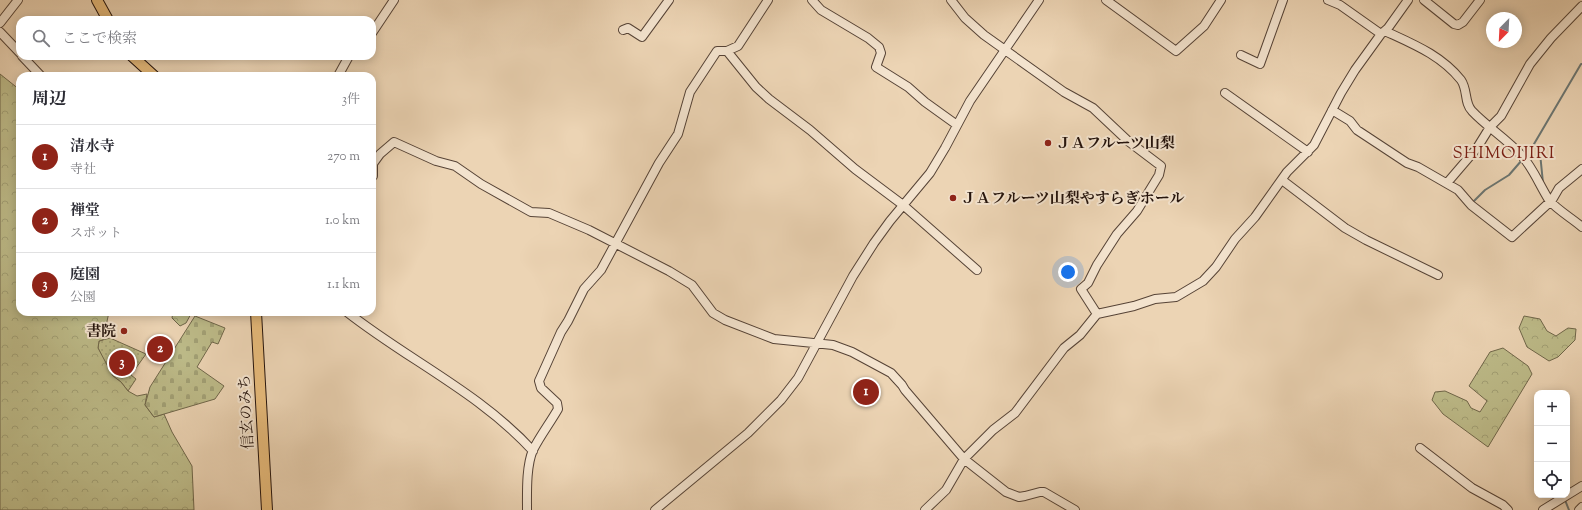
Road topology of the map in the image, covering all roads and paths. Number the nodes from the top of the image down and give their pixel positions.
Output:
1 (18, 0) edge
2 (97, 0) edge
3 (394, 0) edge
4 (669, 0) edge
5 (768, 0) edge
6 (812, 0) edge
7 (951, 0) edge
8 (1039, 0) edge
9 (1106, 0) edge
10 (1222, 0) edge
11 (1283, 0) edge
12 (1328, 0) edge
13 (1408, 0) edge
14 (1424, 0) edge
15 (1480, 0) edge
16 (1582, 6) edge
17 (106, 16) edge
18 (0, 23) edge
19 (376, 27) edge
20 (623, 30) dead end
21 (0, 32) edge
22 (1383, 32) junction
23 (1005, 49) junction
24 (16, 50) edge
25 (727, 51) junction
26 (1241, 55) dead end
27 (26, 60) edge
28 (136, 60) edge
29 (347, 60) edge
30 (37, 72) edge
31 (150, 72) edge
32 (340, 72) edge
33 (1225, 93) dead end
34 (1332, 110) junction
35 (957, 125) junction
36 (1490, 127) junction
37 (1308, 152) junction
38 (376, 160) edge
39 (1582, 169) edge
40 (1282, 180) junction
41 (1447, 182) junction
42 (1552, 198) junction
43 (903, 204) junction
44 (1582, 227) edge
45 (615, 243) junction
46 (977, 270) dead end
47 (1438, 276) dead end
48 (1097, 314) junction
49 (256, 316) edge
50 (352, 316) edge
51 (818, 343) junction
52 (1420, 448) dead end
53 (533, 451) junction
54 (964, 459) junction
55 (1582, 486) edge
56 (1582, 506) edge
57 (267, 510) edge
58 (527, 510) edge
59 (655, 510) edge
60 (925, 510) edge
61 (1075, 510) edge
62 (1508, 510) edge
63 (1543, 510) edge
64 (1579, 510) edge

1 - 18 street
2 - 17 main road
3 - 19 street
4 - 20 street
5 - 25 street
6 - 35 street
7 - 23 street
8 - 23 street
9 - 10 street
11 - 26 street
12 - 22 street
13 - 22 street
14 - 15 street
16 - 36 street
21 - 24 street
22 - 34 street
22 - 36 street
23 - 35 street
23 - 48 street
25 - 43 street
25 - 45 street
27 - 30 street
28 - 31 main road
29 - 32 street
33 - 37 street
34 - 37 street
34 - 41 street
35 - 43 street
36 - 41 street
36 - 42 street
37 - 40 street
38 - 45 street
39 - 42 street
40 - 47 street
40 - 48 street
41 - 42 street
42 - 44 street
43 - 46 street
43 - 51 street
45 - 51 street
45 - 53 street
48 - 54 street
49 - 57 main road, 信玄のみち
50 - 53 street
51 - 54 street
51 - 59 street
52 - 62 street
53 - 58 street
54 - 60 street
54 - 61 street
55 - 63 street
56 - 64 street

